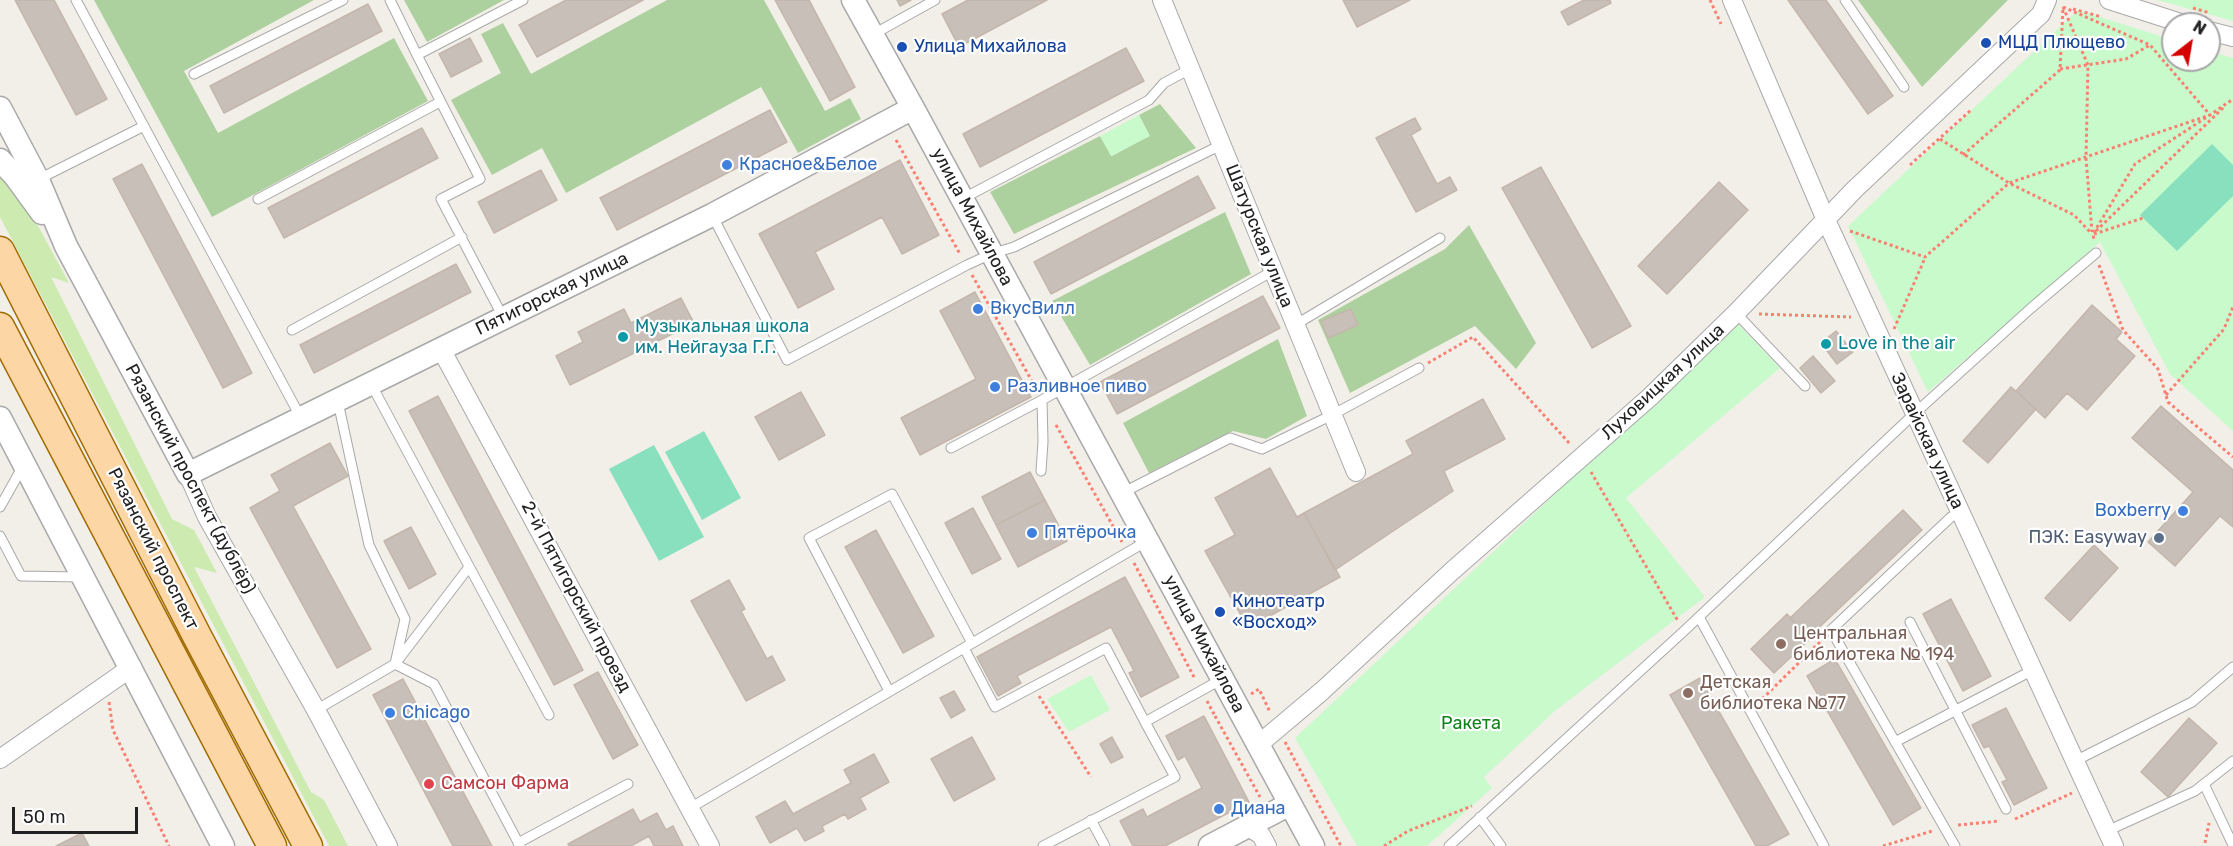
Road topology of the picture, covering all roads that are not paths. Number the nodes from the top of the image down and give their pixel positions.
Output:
1 (76, 0) edge
2 (344, 0) edge
3 (390, 0) edge
4 (523, 0) edge
5 (853, 0) edge
6 (935, 0) edge
7 (1162, 0) edge
8 (1732, 0) edge
9 (1845, 0) edge
10 (2109, 0) edge
11 (2055, 3) edge
12 (2161, 17) edge
13 (872, 35) junction
14 (417, 55) junction
15 (1190, 69) junction
16 (194, 74) dead end
17 (1904, 87) dead end
18 (440, 102) junction
19 (0, 108) edge
20 (913, 108) junction
21 (144, 126) junction
22 (1221, 145) junction
23 (0, 160) edge
24 (38, 180) junction
25 (258, 199) dead end
26 (962, 199) junction
27 (712, 215) junction
28 (1826, 219) junction
29 (462, 237) junction
30 (1440, 238) dead end
31 (66, 246) junction
32 (0, 251) edge
33 (2096, 253) road end
34 (991, 254) junction
35 (1273, 271) junction
36 (1736, 313) junction
37 (503, 318) junction
38 (1295, 325) junction
39 (0, 327) edge
40 (292, 330) dead end
41 (441, 349) junction
42 (1419, 368) road end
43 (371, 384) junction
44 (1804, 386) dead end
45 (1064, 387) junction
46 (337, 400) junction
47 (1042, 400) junction
48 (1914, 414) junction
49 (1332, 415) junction
50 (0, 418) edge
51 (301, 418) junction
52 (951, 448) dead end
53 (24, 464) junction
54 (1041, 471) dead end
55 (1356, 472) dead end
56 (188, 474) junction
57 (1122, 493) junction
58 (0, 507) edge
59 (1959, 512) junction
60 (0, 536) edge
61 (1147, 541) junction
62 (469, 567) junction
63 (84, 577) junction
64 (1698, 617) junction
65 (1910, 622) dead end
66 (968, 646) junction
67 (395, 664) junction
68 (132, 667) junction
69 (2233, 668) edge
70 (2033, 670) junction
71 (1222, 679) junction
72 (890, 691) junction
73 (316, 710) junction
74 (1956, 711) junction
75 (549, 715) dead end
76 (1145, 722) junction
77 (1895, 742) junction
78 (1258, 745) junction
79 (0, 759) edge
80 (2075, 761) junction
81 (2233, 761) edge
82 (628, 784) dead end
83 (2204, 784) junction
84 (1290, 804) junction
85 (690, 808) junction
86 (2006, 809) dead end
87 (1480, 817) junction
88 (1091, 820) junction
89 (1247, 826) junction
90 (2111, 839) edge
91 (519, 844) edge
92 (224, 846) edge
93 (272, 846) edge
94 (308, 846) edge
95 (388, 846) edge
96 (710, 846) edge
97 (1043, 846) edge
98 (1105, 846) edge
99 (1210, 846) edge
100 (1267, 846) edge
101 (1313, 846) edge
102 (1449, 846) edge
103 (1502, 846) edge
104 (1824, 846) edge
105 (1955, 846) edge
106 (2233, 846) edge

1 - 21 lane
2 - 16 lane
3 - 14 lane
4 - 14 lane
5 - 13 street, улица Михайлова
6 - 13 lane
7 - 15 street, Шатурская улица
8 - 28 street, Зарайская улица
9 - 17 lane
10 - 12 street
11 - 28 street, Луховицкая улица
13 - 20 street, улица Михайлова
14 - 18 lane
15 - 22 street, Шатурская улица
15 - 26 lane
18 - 25 lane
18 - 29 lane
19 - 24 street, Рязанский проспект (дублёр)
20 - 26 street, улица Михайлова
20 - 27 street, Пятигорская улица
21 - 24 lane
21 - 51 lane
22 - 34 lane
22 - 35 street, Шатурская улица
23 - 31 street
24 - 31 street, Рязанский проспект (дублёр)
26 - 34 street, улица Михайлова
27 - 34 lane
27 - 37 street, Пятигорская улица
28 - 36 street, Луховицкая улица
28 - 48 street, Зарайская улица
29 - 37 lane
29 - 40 lane
30 - 38 lane
31 - 56 street, Рязанский проспект (дублёр)
32 - 94 main road, Рязанский проспект
33 - 48 lane
34 - 45 street, улица Михайлова
35 - 38 street, Шатурская улица
35 - 45 lane
36 - 44 lane
36 - 78 street, Луховицкая улица
37 - 41 street, Пятигорская улица
38 - 49 street, Шатурская улица
39 - 93 main road, Рязанский проспект
41 - 43 street, Пятигорская улица
41 - 85 street, 2-й Пятигорский проезд
42 - 49 lane
43 - 46 street, Пятигорская улица
43 - 62 lane
45 - 47 lane
45 - 57 street, улица Михайлова
46 - 51 street, Пятигорская улица
46 - 67 lane
47 - 52 lane
47 - 54 lane
48 - 59 street, Зарайская улица
48 - 64 lane
49 - 55 street, Шатурская улица
49 - 57 lane
50 - 53 street
51 - 56 street, Пятигорская улица
53 - 58 lane
53 - 63 street
56 - 73 street, Рязанский проспект (дублёр)
57 - 61 street, улица Михайлова
59 - 70 street, Зарайская улица
59 - 77 lane
60 - 63 lane
61 - 66 lane
61 - 71 street, улица Михайлова
62 - 67 lane
62 - 75 lane
63 - 68 street
64 - 87 lane
64 - 104 lane
65 - 74 lane
66 - 72 lane
66 - 72 lane
66 - 76 lane
67 - 73 lane
67 - 91 lane
68 - 79 street
68 - 92 street
69 - 80 lane
70 - 74 lane
70 - 80 street, Зарайская улица
71 - 76 lane
71 - 78 street, улица Михайлова
72 - 85 lane
73 - 95 street, Рязанский проспект (дублёр)
74 - 77 lane
74 - 86 lane
76 - 88 lane
77 - 105 lane
78 - 84 street, улица Михайлова
80 - 90 street, Зарайская улица
81 - 83 lane
82 - 91 lane
83 - 90 lane
83 - 106 lane
84 - 89 street
84 - 101 street, улица Михайлова
85 - 96 street, 2-й Пятигорский проезд
87 - 102 lane
87 - 103 lane
88 - 97 lane
88 - 98 lane
89 - 99 street
89 - 100 street

